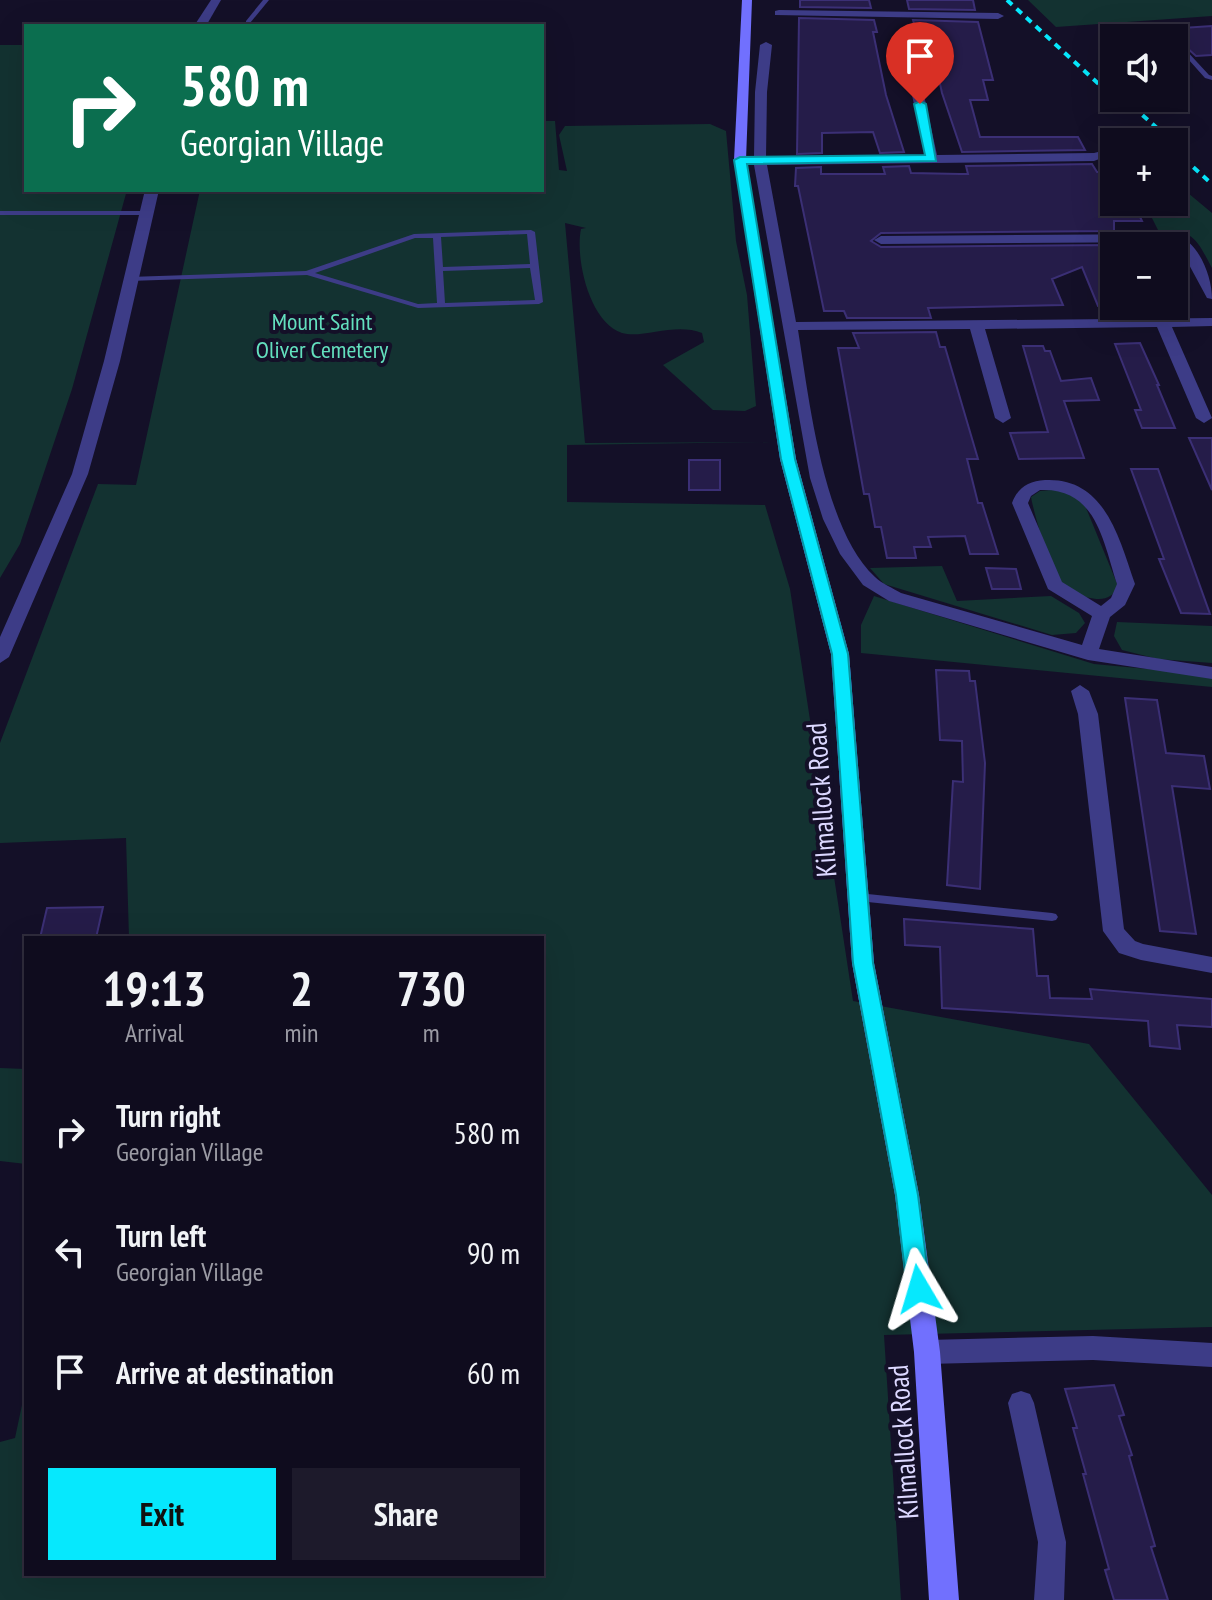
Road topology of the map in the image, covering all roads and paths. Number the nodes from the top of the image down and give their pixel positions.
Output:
1 (216, 0) edge
2 (266, 0) edge
3 (747, 0) edge
4 (778, 6) edge
5 (998, 16) dead end
6 (248, 22) dead end
7 (201, 24) edge
8 (773, 27) dead end
9 (766, 45) dead end
10 (908, 49) dead end
11 (1188, 56) edge
12 (1212, 78) edge
13 (744, 91) junction
14 (761, 92) junction
15 (1100, 156) edge
16 (932, 159) junction
17 (740, 160) junction
18 (760, 161) junction
19 (151, 192) edge
20 (0, 213) edge
21 (146, 213) junction
22 (772, 230) junction
23 (751, 231) junction
24 (437, 235) junction
25 (881, 240) dead end
26 (534, 266) junction
27 (439, 269) junction
28 (307, 273) junction
29 (129, 279) junction
30 (1212, 295) edge
31 (441, 305) junction
32 (1212, 322) edge
33 (1163, 324) junction
34 (790, 326) junction
35 (977, 326) junction
36 (801, 392) junction
37 (778, 393) junction
38 (1003, 418) dead end
39 (1204, 418) dead end
40 (1102, 614) junction
41 (1088, 654) junction
42 (0, 657) edge
43 (1212, 673) edge
44 (1080, 691) dead end
45 (858, 897) junction
46 (1052, 917) dead end
47 (1212, 965) edge
48 (927, 1352) junction
49 (1212, 1355) edge
50 (1021, 1403) dead end
51 (944, 1600) edge
52 (1049, 1600) edge

1 - 7 street
2 - 6 lane
3 - 13 main road, Kilmallock Road
4 - 5 street
4 - 8 street
9 - 14 street
10 - 16 street
11 - 12 lane
13 - 14 street
13 - 17 main road, Kilmallock Road
14 - 18 street
15 - 16 street
16 - 18 street
17 - 18 street
17 - 23 main road, Kilmallock Road
18 - 22 street
19 - 21 street
20 - 21 lane
21 - 29 street
22 - 23 street
22 - 34 street
23 - 37 main road, Kilmallock Road
24 - 26 lane
24 - 27 lane
24 - 28 lane
25 - 30 street
26 - 27 lane
26 - 31 lane
27 - 31 lane
28 - 29 lane
28 - 31 lane
29 - 42 street
32 - 33 street
33 - 35 street
33 - 39 street
34 - 35 street
34 - 36 street
35 - 38 street
36 - 37 street
36 - 41 street
37 - 45 main road, Kilmallock Road
40 - 40 street
40 - 41 street
41 - 43 street
44 - 47 street
45 - 46 lane
45 - 48 main road, Kilmallock Road
48 - 49 street
48 - 51 main road, Kilmallock Road
50 - 52 street

